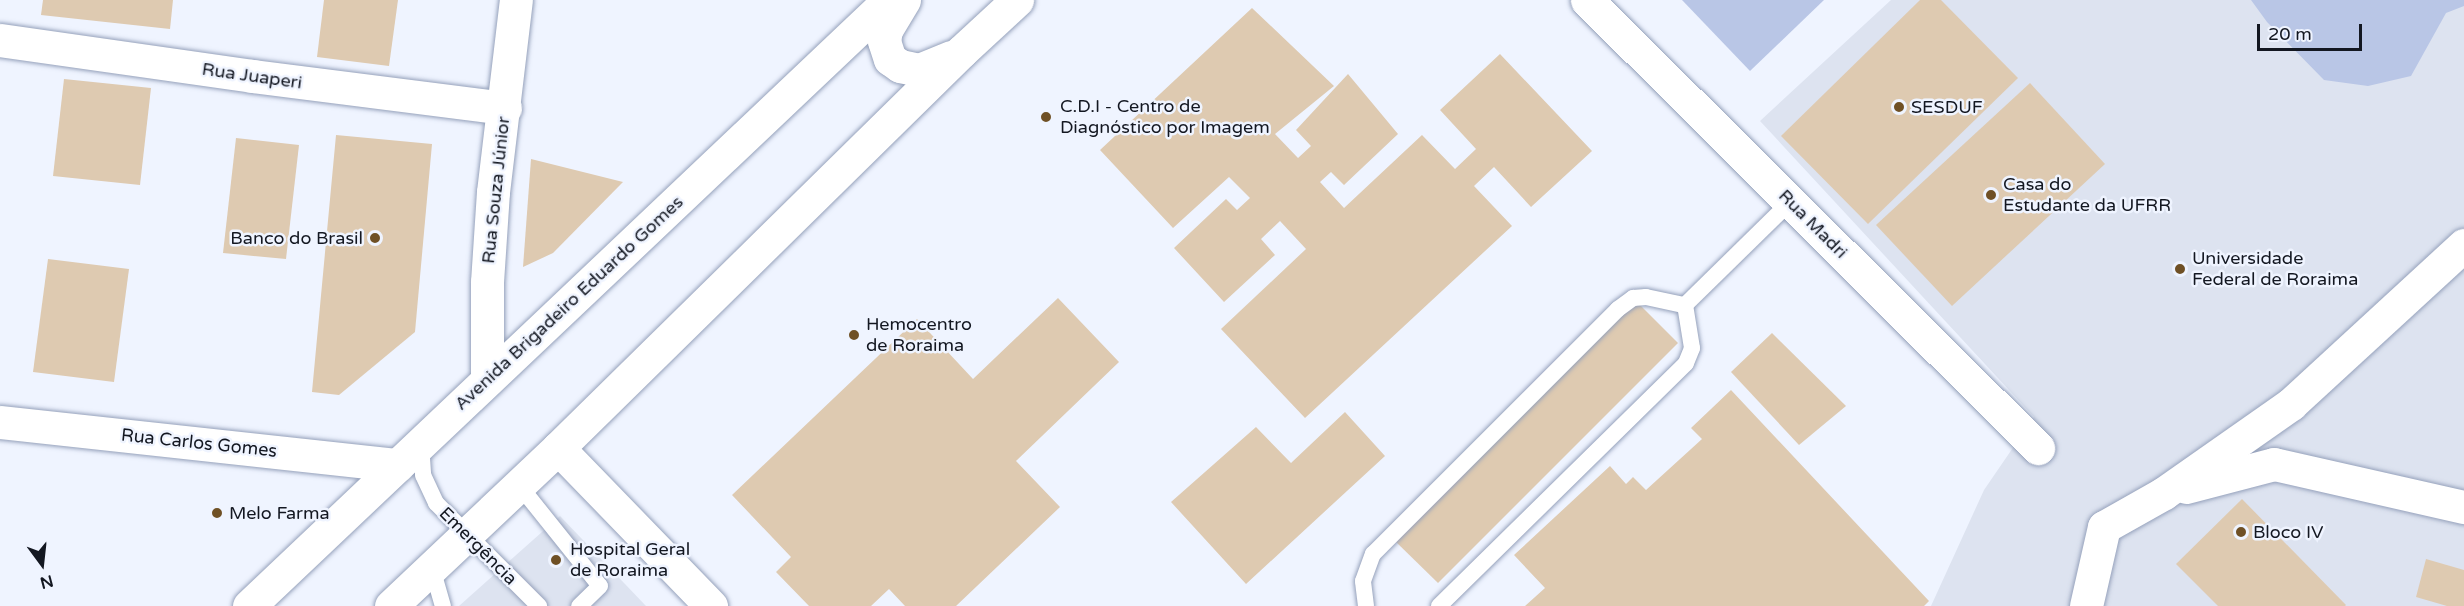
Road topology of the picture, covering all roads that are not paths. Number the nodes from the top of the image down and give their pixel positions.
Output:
1 (516, 0) edge
2 (889, 0) edge
3 (904, 0) edge
4 (1017, 0) edge
5 (1587, 0) edge
6 (0, 40) edge
7 (962, 51) junction
8 (505, 108) junction
9 (1790, 202) junction
10 (2464, 245) edge
11 (1684, 305) junction
12 (487, 380) junction
13 (0, 422) edge
14 (558, 448) junction
15 (2038, 448) dead end
16 (410, 454) junction
17 (519, 485) junction
18 (2164, 493) junction
19 (2464, 507) edge
20 (467, 535) junction
21 (432, 568) junction
22 (249, 606) edge
23 (391, 606) edge
24 (443, 606) edge
25 (539, 606) edge
26 (579, 606) edge
27 (711, 606) edge
28 (1366, 606) edge
29 (1439, 606) edge
30 (2086, 606) edge

1 - 8 street, Rua Souza Júnior
2 - 12 street, Avenida Brigadeiro Eduardo Gomes
3 - 7 street
4 - 7 street
5 - 9 street, Rua Madri
6 - 8 street, Rua Juaperi
7 - 14 street
8 - 12 street, Rua Souza Júnior
9 - 11 lane
9 - 15 street, Rua Madri
10 - 18 street
11 - 28 lane
11 - 29 lane
12 - 16 street, Avenida Brigadeiro Eduardo Gomes
13 - 16 street, Rua Carlos Gomes
14 - 17 street
14 - 27 street
16 - 20 lane, Emergência
16 - 22 street, Avenida Brigadeiro Eduardo Gomes
17 - 20 street
17 - 26 lane
18 - 19 street
18 - 30 street
20 - 21 street
20 - 25 lane, Emergência
21 - 23 street
21 - 24 lane

